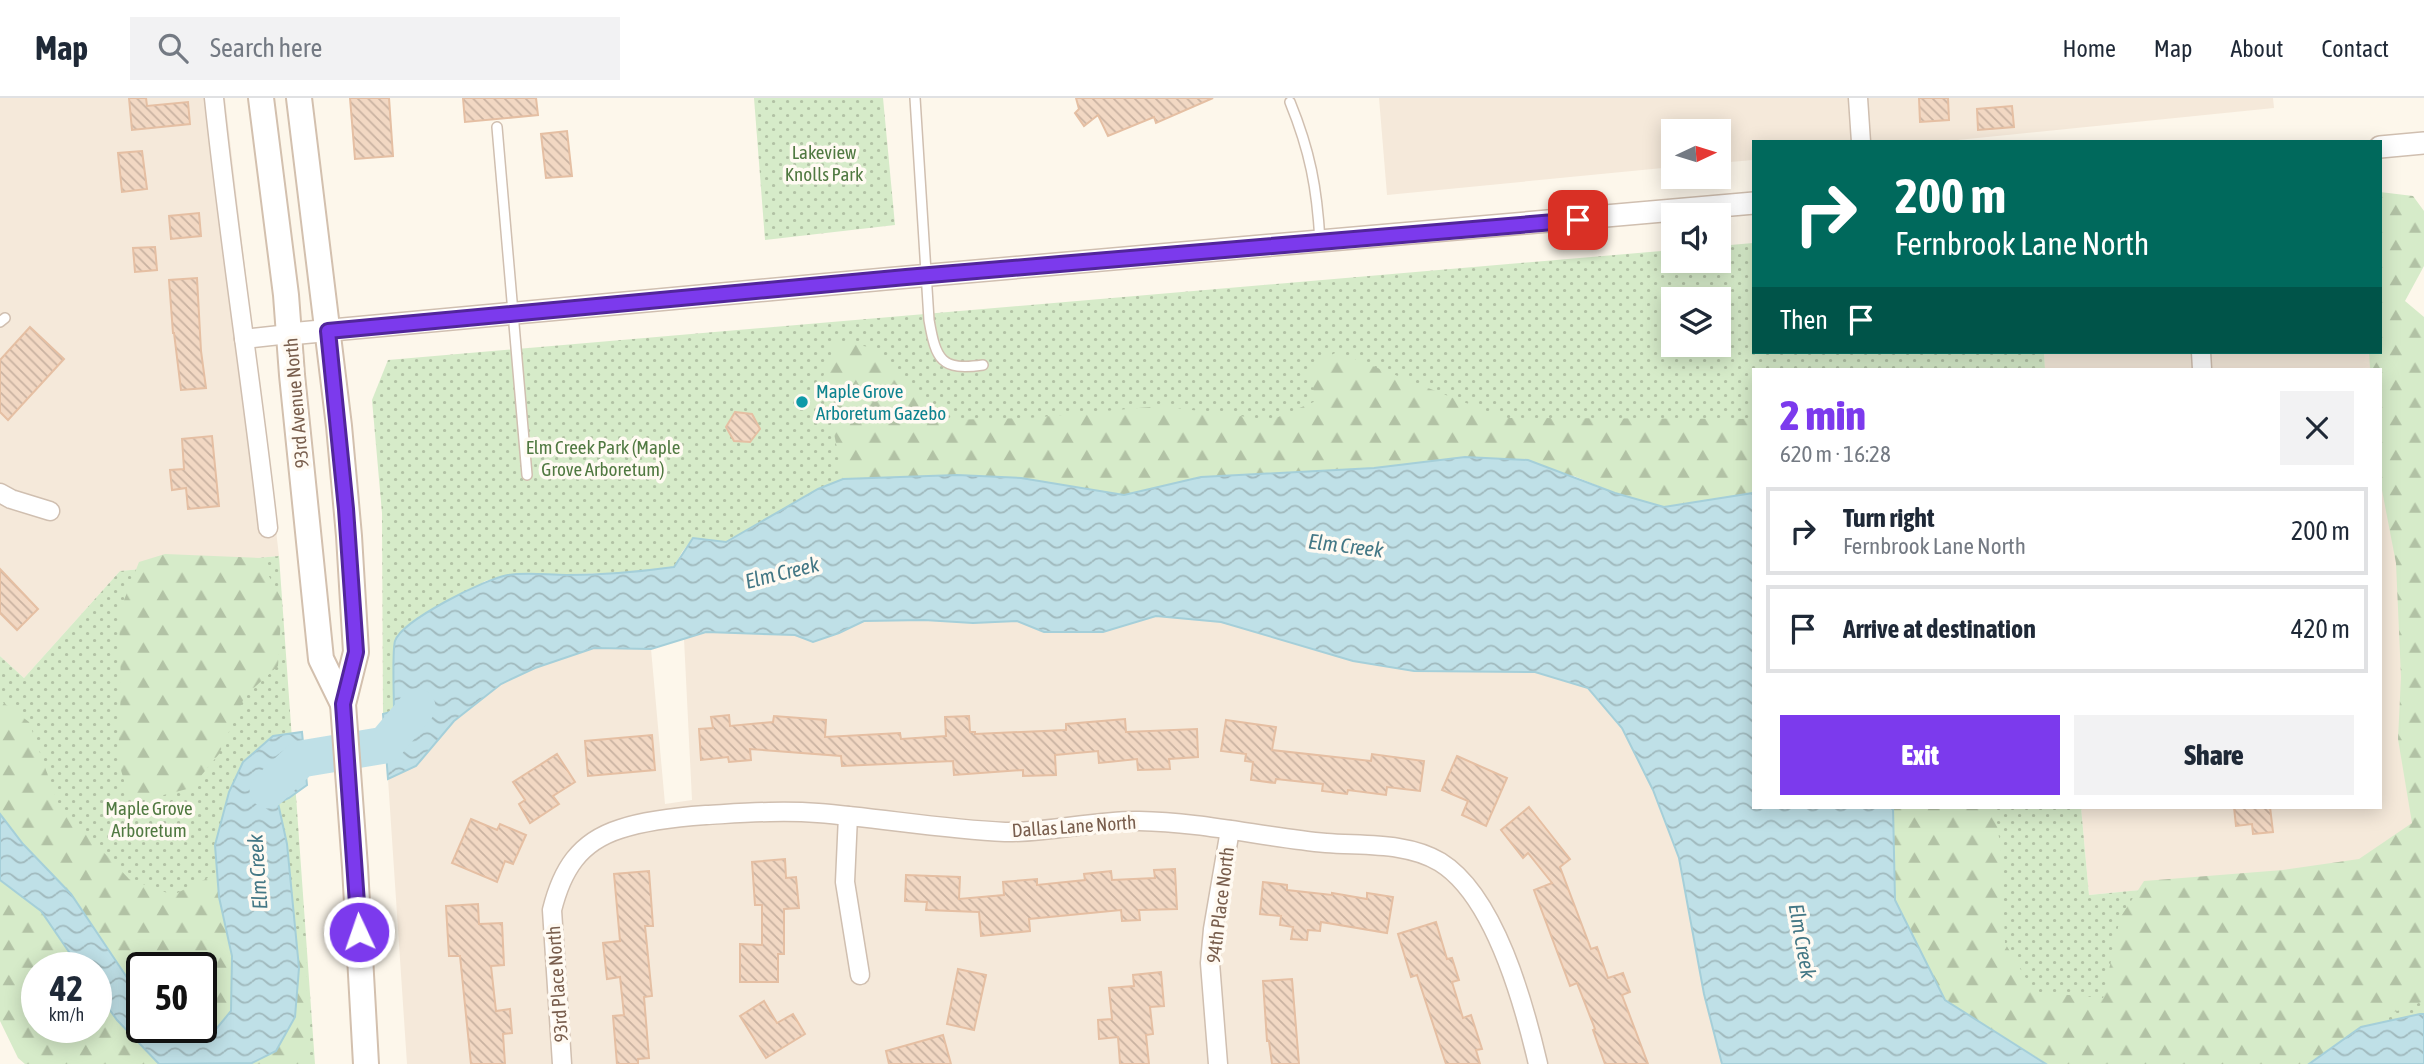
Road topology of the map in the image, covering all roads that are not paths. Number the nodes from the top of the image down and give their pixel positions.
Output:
1 (214, 98) edge
2 (261, 98) edge
3 (299, 98) edge
4 (915, 98) edge
5 (1858, 98) edge
6 (1290, 102) dead end
7 (497, 127) dead end
8 (1861, 140) edge
9 (2424, 144) edge
10 (2382, 147) edge
11 (1752, 203) edge
12 (1321, 243) junction
13 (928, 276) junction
14 (514, 315) junction
15 (328, 331) junction
16 (289, 334) junction
17 (244, 339) junction
18 (983, 365) dead end
19 (527, 475) dead end
20 (0, 493) edge
21 (50, 511) dead end
22 (268, 528) dead end
23 (343, 704) junction
24 (848, 817) junction
25 (1230, 830) junction
26 (599, 837) joint
27 (860, 975) dead end
28 (366, 1064) edge
29 (562, 1064) edge
30 (1218, 1064) edge
31 (1538, 1064) edge

1 - 17 street
2 - 16 main road, 93rd Avenue North
3 - 15 main road, 93rd Avenue North
4 - 13 lane
5 - 8 street
6 - 12 lane
7 - 14 lane
9 - 10 street
11 - 12 street
12 - 13 street
13 - 14 street
13 - 18 lane
14 - 15 street
14 - 19 lane
15 - 16 street
15 - 23 main road, 93rd Avenue North
16 - 17 street
16 - 23 main road, 93rd Avenue North
17 - 22 street
20 - 21 street
23 - 28 main road, 93rd Avenue North
24 - 25 street, Dallas Lane North
24 - 26 street, Dallas Lane North
24 - 27 street
25 - 30 street, 94th Place North
25 - 31 street, Dallas Lane North
26 - 29 street, 93rd Place North

